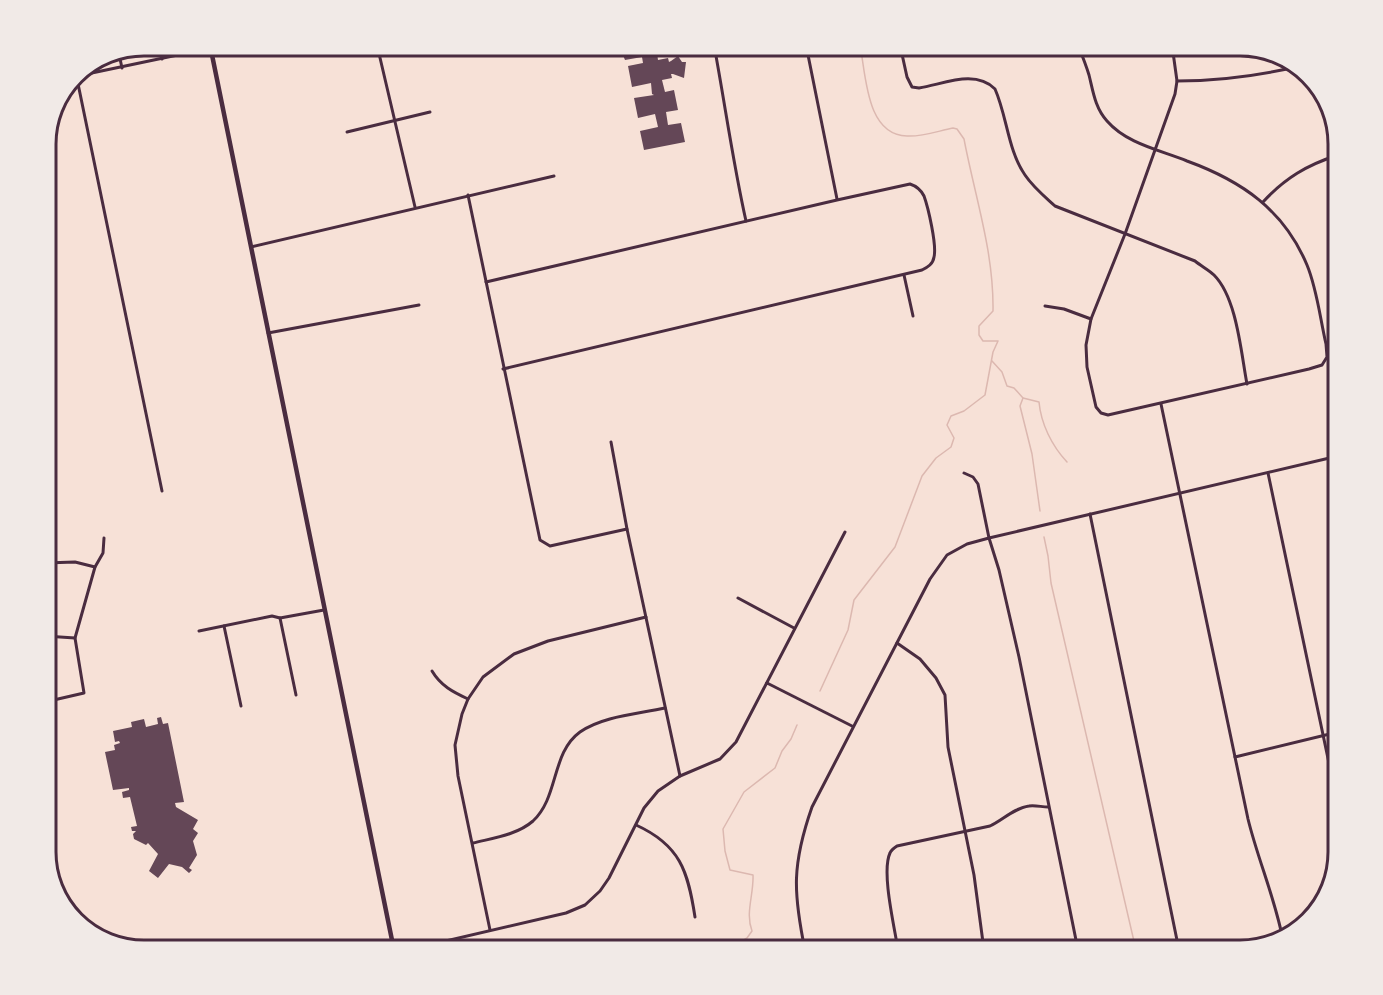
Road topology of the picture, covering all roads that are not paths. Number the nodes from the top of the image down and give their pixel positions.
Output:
1 (161, 56) edge
2 (173, 56) edge
3 (212, 56) edge
4 (380, 56) edge
5 (716, 56) edge
6 (808, 56) edge
7 (902, 56) edge
8 (1082, 56) edge
9 (1174, 56) edge
10 (120, 59) edge
11 (162, 59) junction
12 (122, 68) junction
13 (1286, 69) edge
14 (91, 73) edge
15 (1177, 81) junction
16 (78, 85) edge
17 (430, 112) dead end
18 (395, 121) junction
19 (347, 132) dead end
20 (1156, 150) junction
21 (1328, 158) edge
22 (554, 176) dead end
23 (468, 195) junction
24 (837, 200) junction
25 (1263, 202) junction
26 (415, 208) junction
27 (746, 221) junction
28 (1125, 234) junction
29 (251, 246) junction
30 (903, 275) junction
31 (486, 282) junction
32 (418, 305) dead end
33 (1045, 306) dead end
34 (913, 316) dead end
35 (1091, 319) junction
36 (268, 333) junction
37 (504, 369) junction
38 (1247, 384) junction
39 (1161, 404) junction
40 (611, 442) dead end
41 (1328, 458) edge
42 (964, 473) dead end
43 (1268, 473) junction
44 (162, 491) dead end
45 (1181, 492) junction
46 (1090, 514) junction
47 (627, 529) junction
48 (845, 532) dead end
49 (104, 538) dead end
50 (988, 538) junction
51 (56, 563) edge
52 (95, 567) junction
53 (738, 598) dead end
54 (324, 610) junction
55 (646, 617) junction
56 (280, 618) junction
57 (224, 626) junction
58 (794, 628) junction
59 (199, 631) dead end
60 (56, 637) edge
61 (75, 638) junction
62 (897, 643) junction
63 (432, 671) dead end
64 (767, 683) junction
65 (296, 695) dead end
66 (56, 699) edge
67 (468, 699) junction
68 (241, 706) dead end
69 (665, 708) junction
70 (852, 726) junction
71 (1328, 734) edge
72 (1322, 736) junction
73 (1236, 757) junction
74 (1328, 762) edge
75 (680, 776) junction
76 (1048, 807) junction
77 (636, 825) junction
78 (965, 831) junction
79 (473, 843) junction
80 (694, 917) dead end
81 (1280, 929) edge
82 (490, 930) junction
83 (392, 940) edge
84 (448, 940) edge
85 (803, 940) edge
86 (896, 940) edge
87 (983, 940) edge
88 (1076, 940) edge
89 (1177, 940) edge

1 - 11 street
2 - 11 street
3 - 29 main road
4 - 18 street
5 - 27 street
6 - 24 street
7 - 28 street
8 - 20 street
9 - 15 street
10 - 12 street
11 - 12 street
12 - 14 street
13 - 15 street
15 - 20 street
16 - 44 street
17 - 18 street
18 - 19 street
18 - 26 street
20 - 25 street
20 - 28 street
21 - 25 street
22 - 23 street
23 - 26 street
23 - 31 street
24 - 27 street
24 - 30 street
25 - 38 street
26 - 29 street
27 - 31 street
28 - 35 street
28 - 38 street
29 - 36 main road
30 - 34 street
30 - 37 street
31 - 37 street
32 - 36 street
33 - 35 street
35 - 39 street
36 - 54 main road
37 - 47 street
38 - 39 street
39 - 45 street
40 - 47 street
41 - 43 street
42 - 50 street
43 - 45 street
43 - 72 street
45 - 46 street
45 - 73 street
46 - 50 street
46 - 89 street
47 - 55 street
48 - 58 street
49 - 52 street
50 - 62 street
50 - 76 street
51 - 52 street
52 - 61 street
53 - 58 street
54 - 56 street
54 - 83 main road
55 - 67 street
55 - 69 street
56 - 57 street
56 - 65 street
57 - 59 street
57 - 68 street
58 - 64 street
60 - 61 street
61 - 66 street
62 - 70 street
62 - 78 street
63 - 67 street
64 - 70 street
64 - 75 street
67 - 79 street
69 - 75 street
69 - 79 street
70 - 85 street
71 - 72 street
72 - 73 street
72 - 74 street
73 - 81 street
75 - 77 street
76 - 78 street
76 - 88 street
77 - 80 street
77 - 82 street
78 - 86 street
78 - 87 street
79 - 82 street
82 - 84 street

